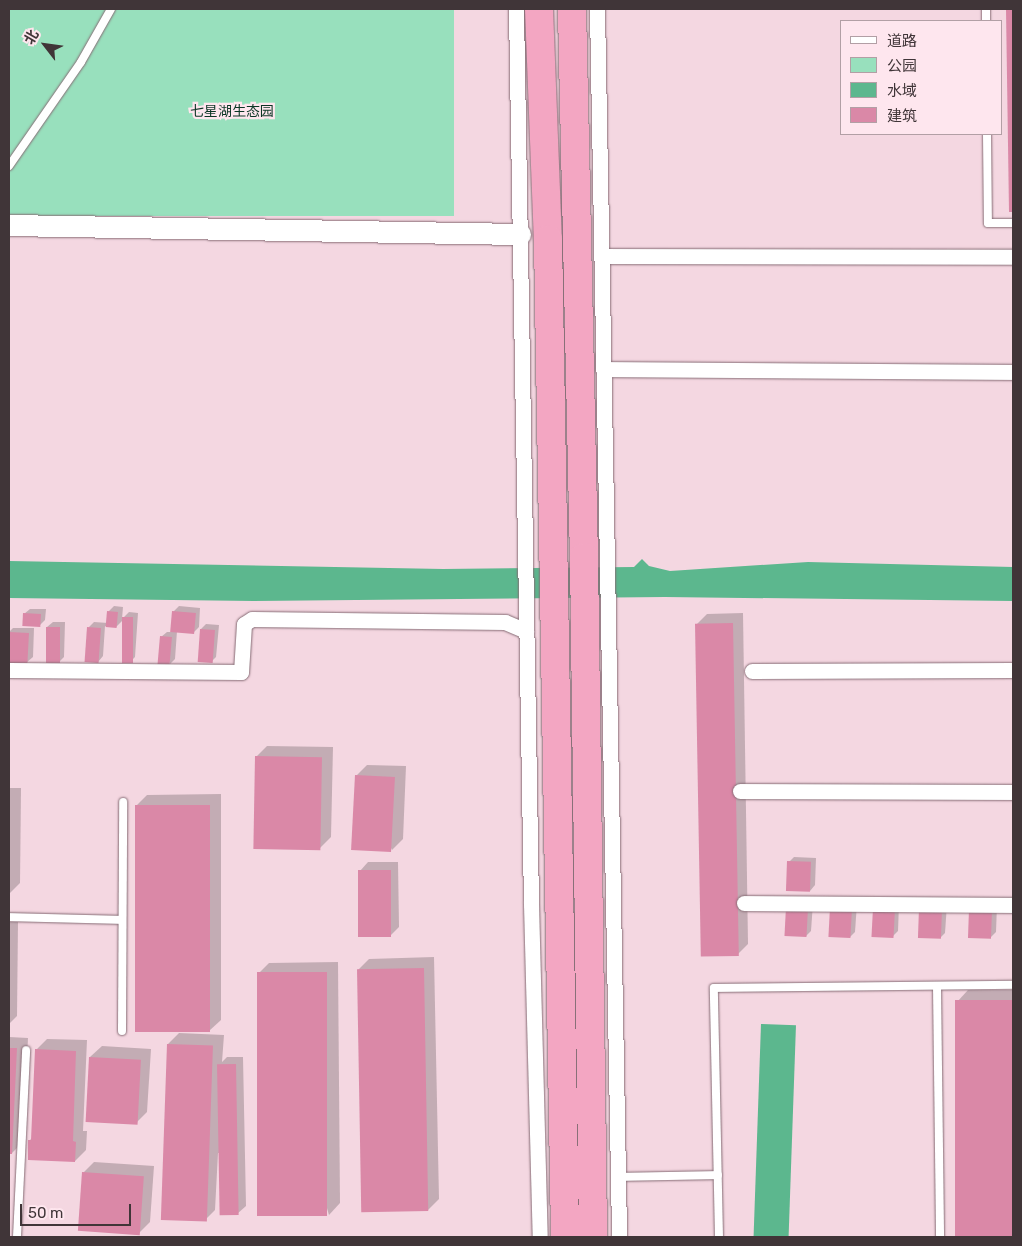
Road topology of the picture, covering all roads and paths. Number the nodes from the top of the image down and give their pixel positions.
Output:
1 (112, 9) edge
2 (516, 9) edge
3 (539, 9) edge
4 (572, 9) edge
5 (597, 9) edge
6 (987, 135) edge
7 (9, 166) edge
8 (1013, 223) edge
9 (9, 225) edge
10 (520, 234) junction
11 (602, 256) junction
12 (1013, 258) edge
13 (603, 369) junction
14 (1013, 372) edge
15 (596, 554) junction
16 (526, 631) junction
17 (9, 670) edge
18 (1013, 670) edge
19 (752, 671) dead end
20 (740, 791) dead end
21 (1013, 792) edge
22 (122, 802) dead end
23 (744, 903) dead end
24 (1013, 905) edge
25 (9, 917) edge
26 (122, 920) junction
27 (1013, 985) edge
28 (937, 986) junction
29 (122, 1031) dead end
30 (26, 1050) dead end
31 (718, 1175) junction
32 (605, 1177) junction
33 (17, 1237) edge
34 (540, 1237) edge
35 (565, 1237) edge
36 (593, 1237) edge
37 (619, 1237) edge
38 (719, 1237) edge
39 (940, 1237) edge

1 - 7 lane
2 - 10 street
3 - 35 highway
4 - 15 highway
5 - 11 street
6 - 8 lane
9 - 10 street
10 - 16 street
11 - 12 street
11 - 13 street
13 - 14 street
13 - 15 street
15 - 32 highway
16 - 17 street
16 - 34 street
18 - 19 street
20 - 21 street
22 - 26 lane
23 - 24 street
25 - 26 lane
26 - 29 lane
27 - 28 lane
28 - 31 lane
28 - 39 lane
30 - 33 lane
31 - 32 lane
31 - 38 lane
32 - 36 highway
32 - 37 street

